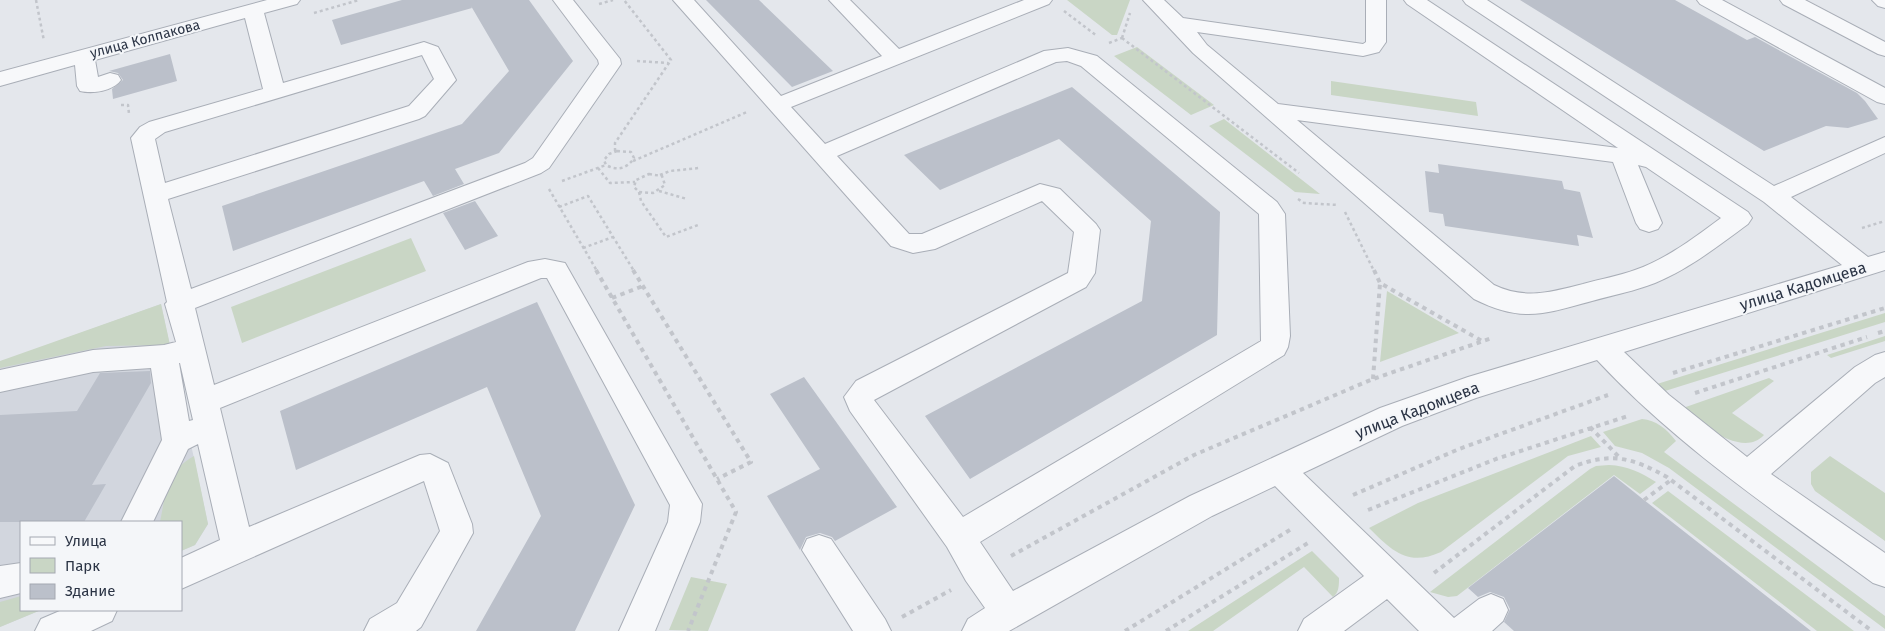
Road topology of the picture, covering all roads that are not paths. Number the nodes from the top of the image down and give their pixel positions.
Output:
1 (290, 0) edge
2 (563, 0) edge
3 (683, 0) edge
4 (839, 0) edge
5 (1376, 0) edge
6 (1414, 0) edge
7 (1472, 0) edge
8 (1707, 0) edge
9 (1790, 0) edge
10 (1049, 3) edge
11 (1142, 4) edge
12 (253, 10) junction
13 (1178, 24) junction
14 (1885, 50) edge
15 (84, 56) junction
16 (896, 58) junction
17 (0, 79) edge
18 (101, 83) road end
19 (275, 92) junction
20 (1885, 97) edge
21 (775, 103) junction
22 (1272, 110) junction
23 (1885, 144) edge
24 (822, 154) junction
25 (1622, 156) junction
26 (1652, 160) junction
27 (155, 195) junction
28 (1777, 199) junction
29 (1739, 218) junction
30 (1649, 224) dead end
31 (1874, 264) edge
32 (179, 304) junction
33 (1602, 348) junction
34 (177, 353) junction
35 (1885, 363) edge
36 (0, 381) edge
37 (206, 414) junction
38 (177, 440) junction
39 (1278, 468) junction
40 (1749, 474) junction
41 (137, 521) edge
42 (959, 536) junction
43 (238, 548) junction
44 (819, 550) dead end
45 (1885, 572) edge
46 (182, 574) edge
47 (20, 578) edge
48 (0, 582) edge
49 (1397, 586) junction
50 (1492, 610) dead end
51 (98, 611) edge
52 (1008, 612) junction
53 (884, 626) edge
54 (53, 631) edge
55 (382, 631) edge
56 (637, 631) edge
57 (980, 631) edge
58 (1316, 631) edge
59 (1442, 631) edge
60 (1465, 631) edge

1 - 12 street, улица Колпакова
2 - 32 street
3 - 21 street
4 - 16 street
5 - 13 street
6 - 26 street
7 - 28 street
8 - 20 street
9 - 14 street
10 - 16 street
11 - 13 street
12 - 15 street, улица Колпакова
12 - 19 street
13 - 22 street
15 - 17 street, улица Колпакова
15 - 18 street
16 - 21 street
19 - 27 street
19 - 27 street
21 - 24 street
22 - 25 street
22 - 29 street
23 - 28 street
24 - 42 street
24 - 42 street
25 - 26 street
25 - 30 street
26 - 29 street
27 - 32 street
28 - 29 street
28 - 31 street
31 - 33 street, улица Кадомцева
32 - 34 street
33 - 39 street, улица Кадомцева
33 - 40 street
34 - 36 street
34 - 37 street
34 - 38 street
35 - 40 street
37 - 38 street
37 - 43 street
37 - 56 street
38 - 41 street
39 - 49 street
39 - 52 street, улица Кадомцева
40 - 45 street
42 - 52 street
43 - 46 street
43 - 55 street
44 - 53 street
47 - 48 street
49 - 58 street
49 - 59 street
50 - 60 street
51 - 54 street
52 - 57 street, улица Кадомцева

